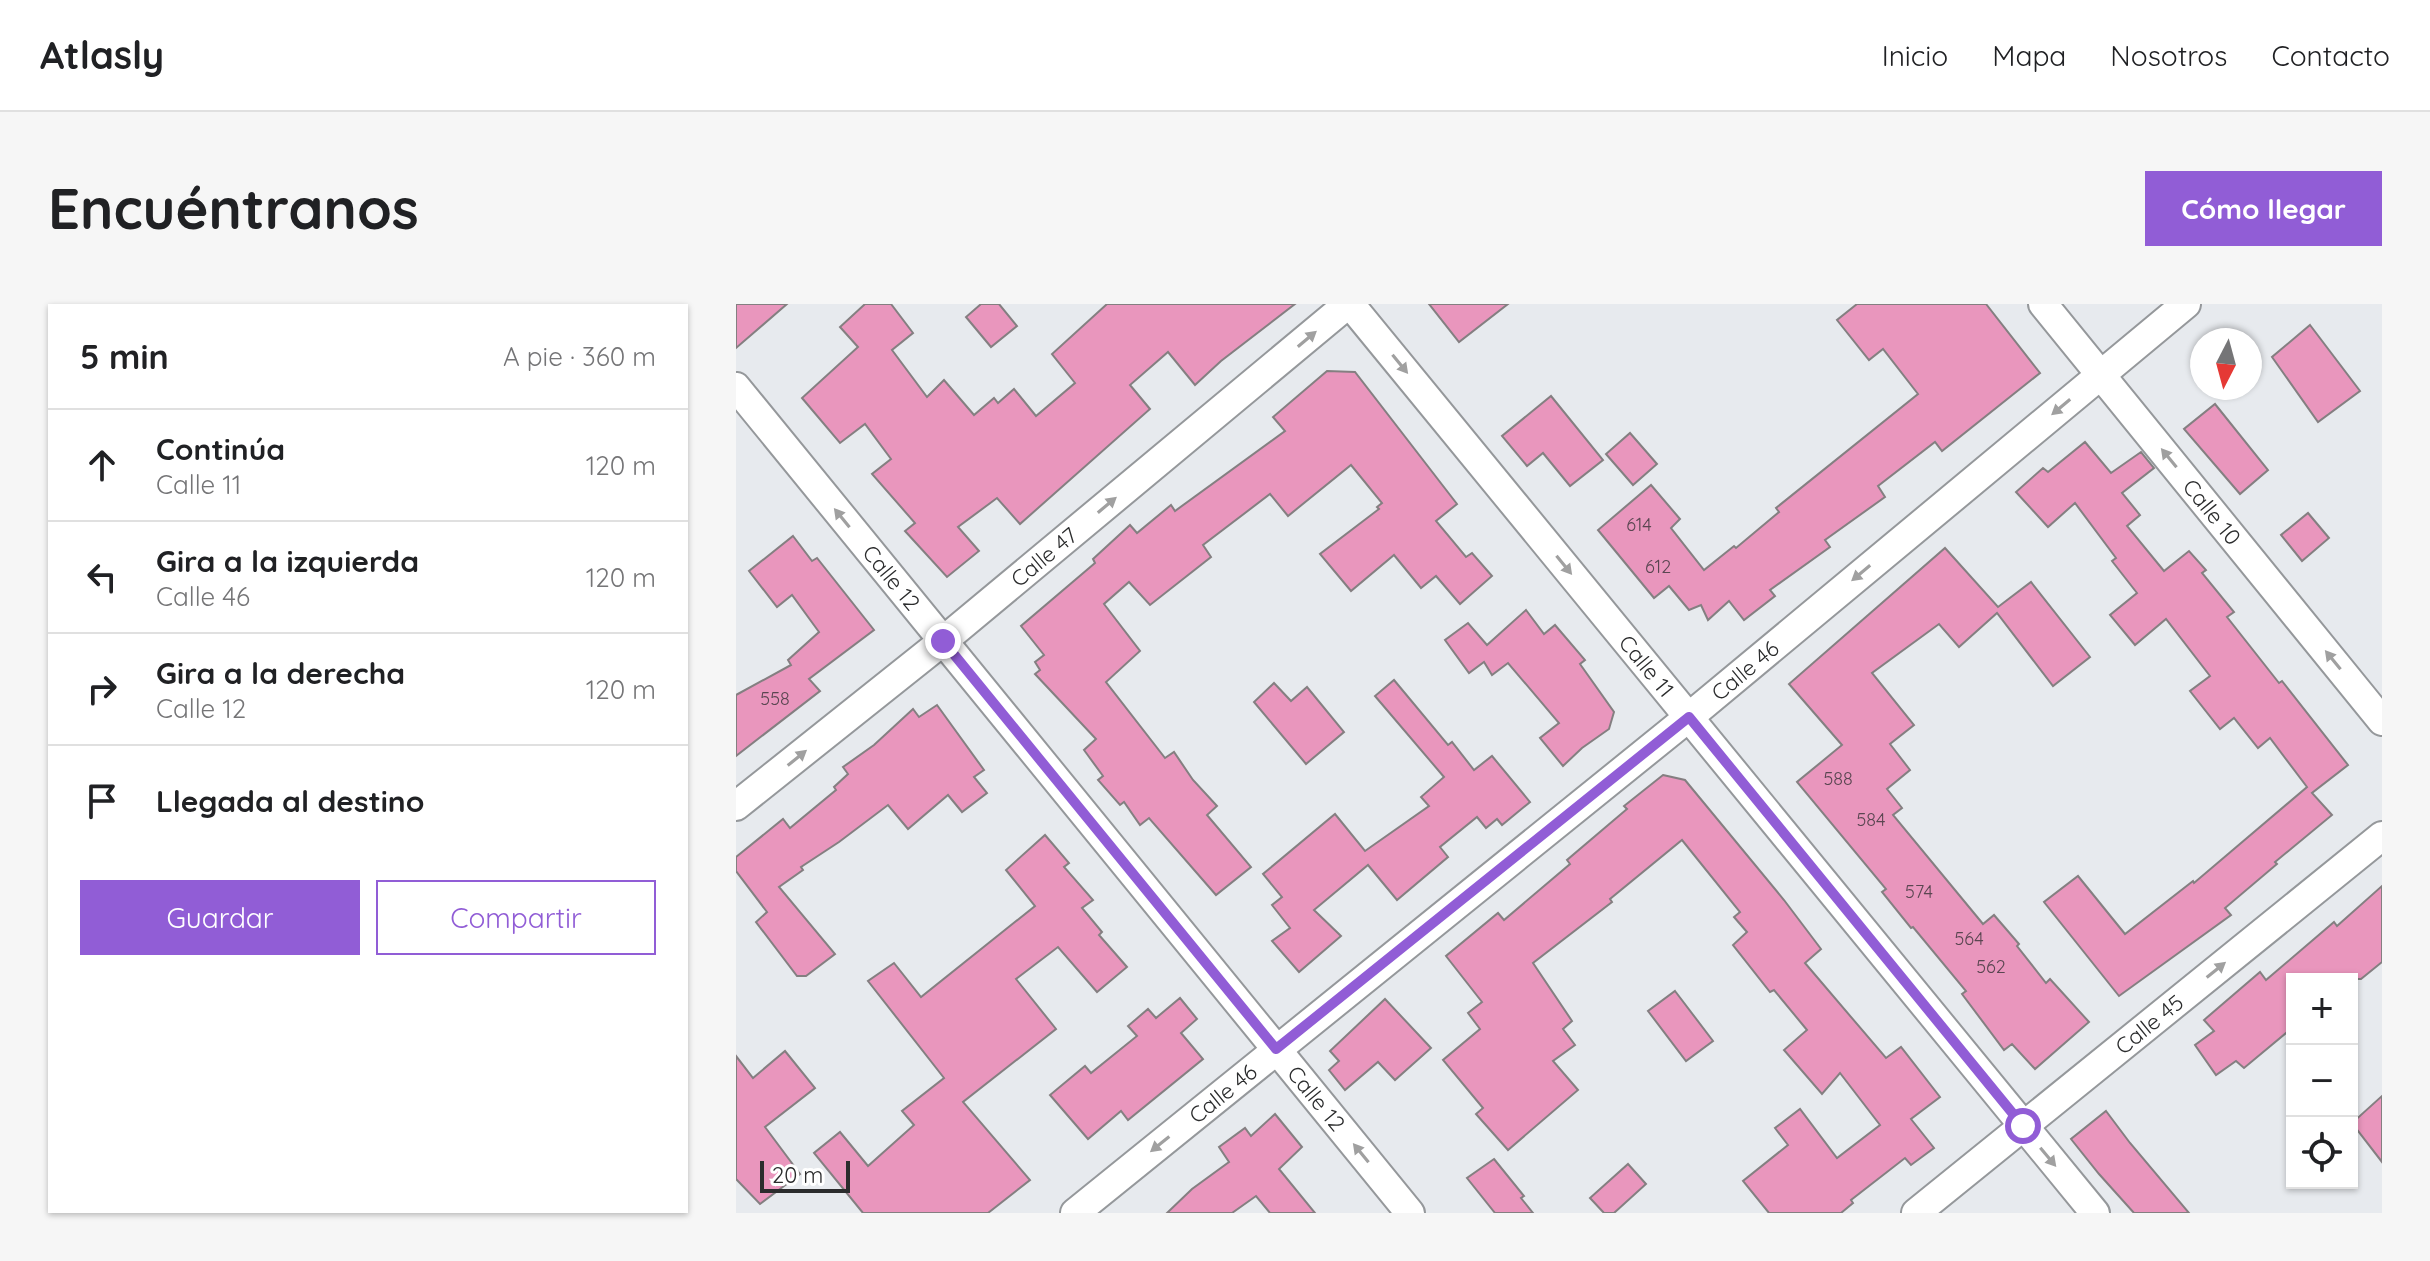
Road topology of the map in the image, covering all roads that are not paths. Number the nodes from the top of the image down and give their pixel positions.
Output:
1 (1349, 304) edge
2 (2043, 304) edge
3 (2186, 304) edge
4 (2100, 374) junction
5 (736, 387) edge
6 (943, 641) junction
7 (1689, 717) junction
8 (2382, 721) edge
9 (736, 806) edge
10 (2382, 836) edge
11 (1276, 1049) junction
12 (2023, 1126) junction
13 (1075, 1213) edge
14 (1410, 1213) edge
15 (1916, 1213) edge
16 (2095, 1213) edge

6 -> 1 street, Calle 47
1 -> 7 street, Calle 11
2 - 4 street, Calle 10
3 - 4 street, Calle 46
4 -> 7 street, Calle 46
8 -> 4 street, Calle 10
6 -> 5 street, Calle 12
9 -> 6 street, Calle 47
6 - 11 street, Calle 12
7 - 11 street, Calle 46
7 - 12 street, Calle 11
12 -> 10 street, Calle 45
11 -> 13 street, Calle 46
14 -> 11 street, Calle 12
12 - 15 street, Calle 45
12 -> 16 street, Calle 11

